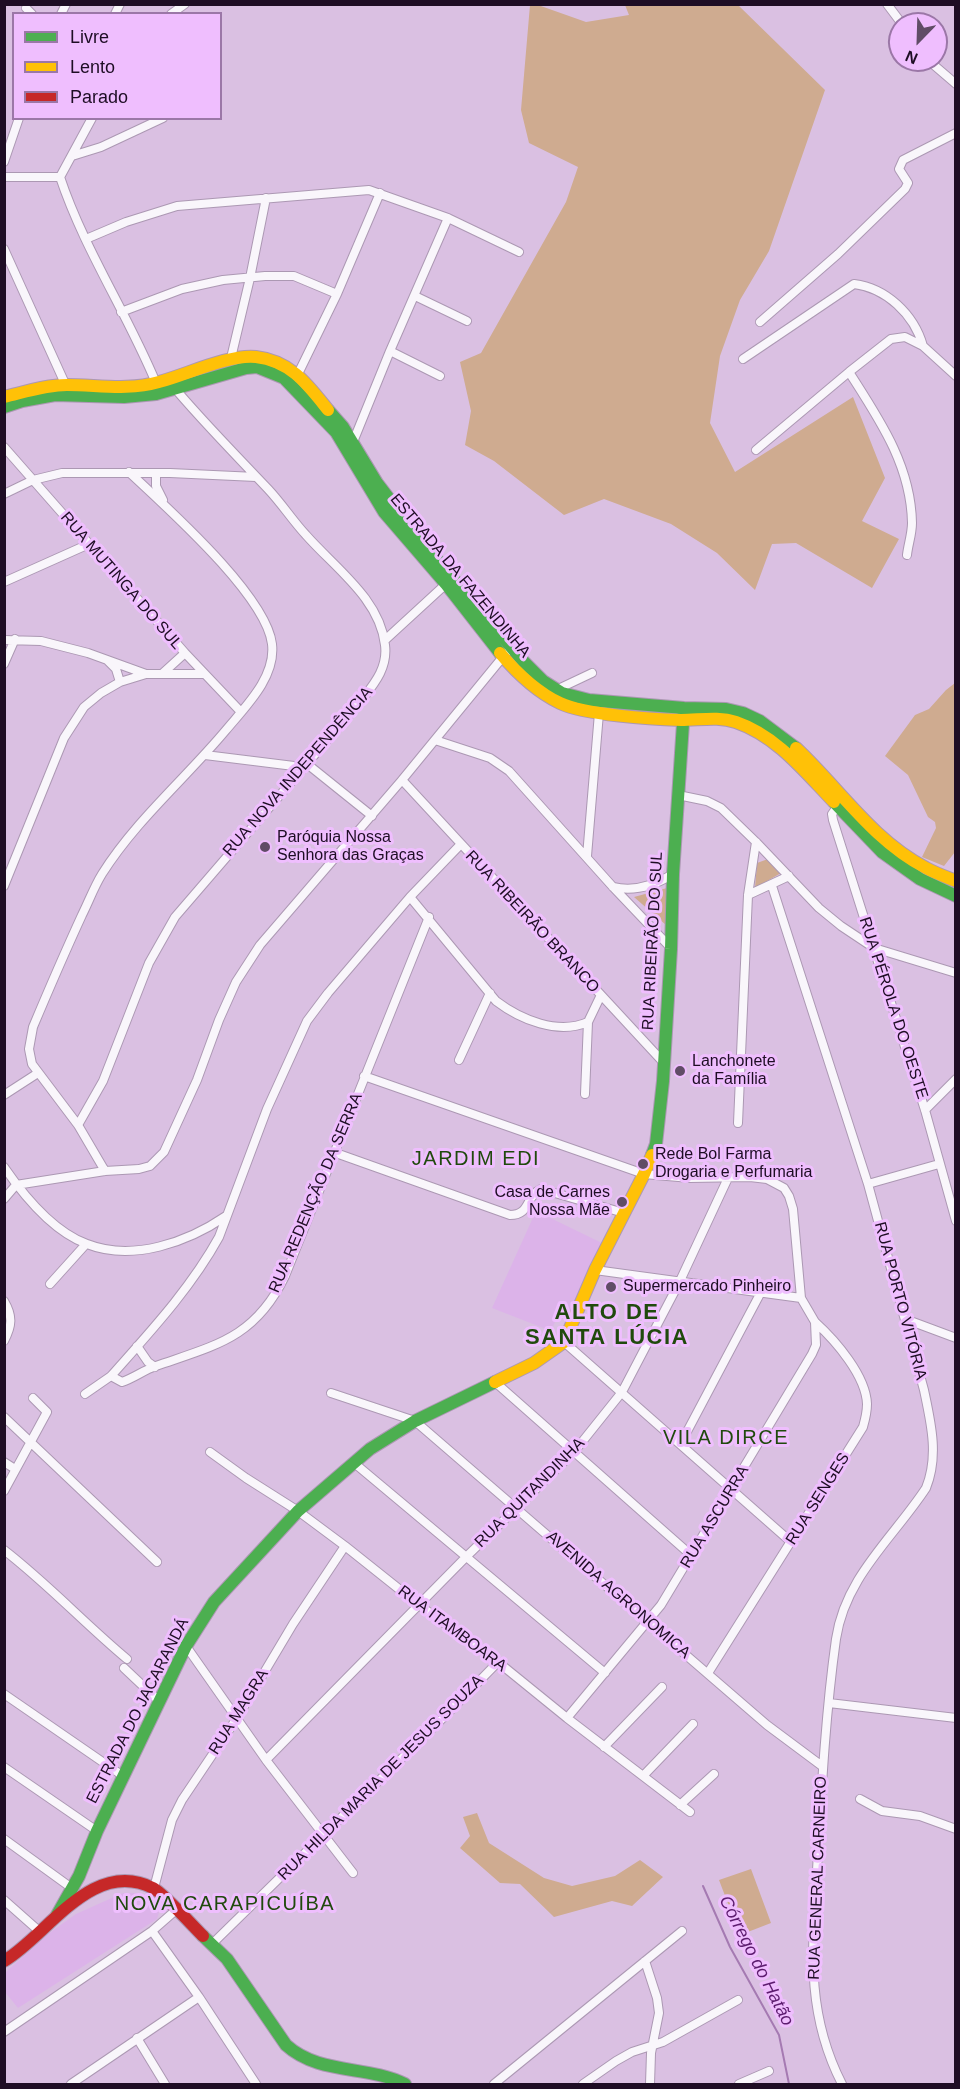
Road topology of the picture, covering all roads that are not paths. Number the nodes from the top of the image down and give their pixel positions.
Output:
1 (942, 72) edge
2 (956, 84) edge
3 (18, 120) edge
4 (91, 120) edge
5 (159, 120) edge
6 (956, 133) edge
7 (72, 156) junction
8 (4, 162) edge
9 (4, 177) edge
10 (60, 177) junction
11 (380, 193) junction
12 (266, 198) junction
13 (448, 218) junction
14 (86, 239) junction
15 (4, 249) edge
16 (519, 252) dead end
17 (250, 278) junction
18 (337, 294) junction
19 (415, 296) junction
20 (121, 312) junction
21 (467, 321) dead end
22 (760, 322) dead end
23 (923, 346) junction
24 (390, 351) junction
25 (231, 358) junction
26 (743, 359) dead end
27 (849, 372) junction
28 (441, 376) dead end
29 (956, 376) edge
30 (294, 379) junction
31 (167, 384) junction
32 (67, 390) junction
33 (4, 398) edge
34 (4, 407) edge
35 (353, 442) junction
36 (4, 447) edge
37 (756, 450) dead end
38 (244, 464) junction
39 (132, 472) junction
40 (156, 473) junction
41 (234, 476) junction
42 (256, 477) junction
43 (33, 480) junction
44 (4, 494) edge
45 (166, 506) junction
46 (89, 544) junction
47 (906, 555) dead end
48 (4, 582) edge
49 (446, 584) junction
50 (15, 639) junction
51 (4, 640) edge
52 (385, 640) junction
53 (511, 646) junction
54 (185, 653) junction
55 (502, 656) junction
56 (108, 661) junction
57 (4, 664) edge
58 (163, 673) junction
59 (592, 673) dead end
60 (146, 674) junction
61 (204, 674) junction
62 (120, 682) junction
63 (556, 690) junction
64 (241, 712) junction
65 (599, 713) junction
66 (683, 714) junction
67 (435, 740) junction
68 (206, 755) junction
69 (304, 765) junction
70 (402, 780) junction
71 (678, 795) junction
72 (841, 803) junction
73 (372, 816) junction
74 (756, 842) junction
75 (461, 844) junction
76 (587, 856) junction
77 (673, 874) junction
78 (789, 876) junction
79 (956, 881) edge
80 (772, 885) junction
81 (4, 886) edge
82 (613, 886) junction
83 (748, 895) junction
84 (956, 896) edge
85 (410, 897) junction
86 (429, 917) junction
87 (671, 948) junction
88 (874, 948) junction
89 (956, 974) edge
90 (490, 993) junction
91 (600, 997) junction
92 (588, 1022) junction
93 (459, 1060) dead end
94 (664, 1063) junction
95 (38, 1073) junction
96 (364, 1076) junction
97 (956, 1079) edge
98 (585, 1094) dead end
99 (4, 1095) edge
100 (925, 1110) junction
101 (738, 1123) dead end
102 (78, 1125) junction
103 (333, 1152) junction
104 (939, 1164) junction
105 (4, 1167) edge
106 (105, 1171) junction
107 (644, 1174) junction
108 (728, 1178) junction
109 (868, 1184) junction
110 (16, 1185) junction
111 (4, 1199) edge
112 (624, 1213) junction
113 (226, 1216) junction
114 (956, 1221) edge
115 (86, 1244) junction
116 (595, 1270) junction
117 (679, 1283) junction
118 (50, 1284) dead end
119 (760, 1294) junction
120 (801, 1298) junction
121 (4, 1301) edge
122 (905, 1318) junction
123 (815, 1322) junction
124 (956, 1338) edge
125 (4, 1341) edge
126 (564, 1342) junction
127 (137, 1347) junction
128 (155, 1367) junction
129 (111, 1376) junction
130 (495, 1382) junction
131 (622, 1392) junction
132 (332, 1393) dead end
133 (85, 1394) dead end
134 (33, 1398) dead end
135 (4, 1417) edge
136 (416, 1421) junction
137 (29, 1442) junction
138 (681, 1443) junction
139 (210, 1452) dead end
140 (574, 1452) junction
141 (4, 1462) edge
142 (353, 1462) junction
143 (15, 1469) junction
144 (731, 1488) junction
145 (4, 1491) edge
146 (517, 1508) junction
147 (298, 1511) junction
148 (792, 1542) junction
149 (345, 1546) junction
150 (4, 1550) edge
151 (467, 1556) junction
152 (692, 1556) junction
153 (157, 1562) dead end
154 (420, 1605) junction
155 (649, 1622) junction
156 (186, 1646) junction
157 (498, 1662) junction
158 (605, 1672) junction
159 (708, 1673) junction
160 (662, 1687) dead end
161 (4, 1694) edge
162 (160, 1702) junction
163 (829, 1704) junction
164 (237, 1718) junction
165 (567, 1718) junction
166 (956, 1718) edge
167 (693, 1724) dead end
168 (604, 1747) junction
169 (266, 1760) junction
170 (822, 1766) junction
171 (4, 1767) edge
172 (714, 1774) dead end
173 (123, 1776) junction
174 (643, 1776) junction
175 (860, 1799) dead end
176 (680, 1805) junction
177 (690, 1812) dead end
178 (956, 1829) edge
179 (97, 1830) junction
180 (324, 1836) junction
181 (4, 1839) edge
182 (353, 1873) dead end
183 (154, 1888) junction
184 (73, 1889) junction
185 (4, 1900) edge
186 (176, 1910) junction
187 (57, 1915) junction
188 (39, 1931) junction
189 (152, 1931) junction
190 (682, 1931) dead end
191 (212, 1944) junction
192 (4, 1961) edge
193 (645, 1961) junction
194 (199, 1997) junction
195 (738, 2000) dead end
196 (4, 2032) edge
197 (137, 2038) junction
198 (652, 2045) junction
199 (769, 2071) dead end
200 (398, 2083) edge
201 (71, 2085) edge
202 (165, 2085) edge
203 (256, 2085) edge
204 (494, 2085) edge
205 (583, 2085) edge
206 (650, 2085) edge
207 (739, 2085) edge
208 (842, 2085) edge

1 - 2 street
3 - 8 street
4 - 7 street
5 - 7 street
6 - 22 street
7 - 10 street
9 - 10 street
10 - 14 street, RUA NOVA INDEPENDÊNCIA
11 - 12 street
11 - 13 street
11 - 18 street
12 - 14 street
12 - 17 street
13 - 16 street
13 - 19 street
14 - 20 street, RUA NOVA INDEPENDÊNCIA
15 - 32 street
17 - 18 street
17 - 20 street
17 - 25 street
18 - 30 street
19 - 21 street
19 - 24 street
20 - 31 street, RUA NOVA INDEPENDÊNCIA
23 - 26 street
23 - 27 street
23 - 29 street
24 - 28 street
24 - 35 street
25 - 30 main road, ESTRADA DA FAZENDINHA
25 - 31 main road, ESTRADA DA FAZENDINHA
27 - 37 street
27 - 47 street
30 - 31 main road, ESTRADA DA FAZENDINHA
30 - 35 main road, ESTRADA DA FAZENDINHA
30 - 49 main road, ESTRADA DA FAZENDINHA
31 - 32 main road, ESTRADA DA FAZENDINHA
31 - 32 main road, ESTRADA DA FAZENDINHA
31 - 38 street, RUA NOVA INDEPENDÊNCIA
32 - 33 main road, ESTRADA DA FAZENDINHA
32 - 34 main road, ESTRADA DA FAZENDINHA
35 - 53 main road, ESTRADA DA FAZENDINHA
36 - 43 street, RUA MUTINGA DO SUL
38 - 41 street
38 - 42 street, RUA NOVA INDEPENDÊNCIA
39 - 40 street
39 - 43 street
39 - 45 street
40 - 41 street
40 - 45 street
41 - 42 street
42 - 52 street, RUA NOVA INDEPENDÊNCIA
43 - 44 street
43 - 46 street, RUA MUTINGA DO SUL
45 - 64 street
46 - 48 street
46 - 54 street, RUA MUTINGA DO SUL
49 - 52 street
49 - 55 main road, ESTRADA DA FAZENDINHA
50 - 51 street
50 - 56 street
50 - 57 street
52 - 69 street, RUA NOVA INDEPENDÊNCIA
53 - 55 street
53 - 63 main road, ESTRADA DA FAZENDINHA
54 - 58 street
54 - 61 street, RUA MUTINGA DO SUL
55 - 65 main road, ESTRADA DA FAZENDINHA
55 - 67 street
56 - 60 street
56 - 62 street
58 - 60 street
58 - 61 street
59 - 63 street
60 - 62 street
61 - 64 street, RUA MUTINGA DO SUL
62 - 81 street
63 - 66 main road, ESTRADA DA FAZENDINHA
64 - 68 street
65 - 66 main road, ESTRADA DA FAZENDINHA
65 - 76 street
66 - 71 main road, RUA RIBEIRÃO DO SUL
66 - 72 main road, ESTRADA DA FAZENDINHA
67 - 70 street
67 - 76 street
68 - 69 street
68 - 95 street
69 - 73 street
69 - 102 street, RUA NOVA INDEPENDÊNCIA
70 - 73 street
70 - 75 street, RUA RIBEIRÃO BRANCO
71 - 74 street
71 - 77 main road, RUA RIBEIRÃO DO SUL
72 - 79 main road, ESTRADA DA FAZENDINHA
72 - 84 main road, ESTRADA DA FAZENDINHA
72 - 88 street, RUA PÉROLA DO OESTE
73 - 106 street
74 - 78 street
74 - 83 street
75 - 85 street
75 - 91 street, RUA RIBEIRÃO BRANCO
76 - 82 street
77 - 82 street
77 - 87 main road, RUA RIBEIRÃO DO SUL
78 - 80 street
78 - 88 street
80 - 83 street
80 - 109 street, RUA PORTO VITÓRIA
82 - 87 street
83 - 101 street
85 - 86 street
85 - 113 street
86 - 90 street
86 - 96 street, RUA REDENÇÃO DA SERRA
87 - 94 main road, RUA RIBEIRÃO DO SUL
88 - 89 street
88 - 100 street, RUA PÉROLA DO OESTE
90 - 92 street
90 - 93 street
91 - 92 street
91 - 94 street, RUA RIBEIRÃO BRANCO
92 - 98 street
94 - 107 main road, RUA RIBEIRÃO DO SUL
95 - 99 street
95 - 102 street
96 - 103 street, RUA REDENÇÃO DA SERRA
96 - 107 street
97 - 100 street
100 - 104 street, RUA PÉROLA DO OESTE
102 - 106 street
103 - 112 street
103 - 128 street, RUA REDENÇÃO DA SERRA
104 - 109 street
104 - 114 street, RUA PÉROLA DO OESTE
105 - 110 street
106 - 110 street
107 - 108 street
107 - 112 main road
108 - 117 street, RUA QUITANDINHA
108 - 120 street
109 - 122 street, RUA PORTO VITÓRIA
110 - 111 street
110 - 115 street
112 - 116 main road
113 - 115 street
113 - 127 street
115 - 118 street
116 - 117 street
116 - 126 main road
117 - 119 street
117 - 131 street, RUA QUITANDINHA
119 - 120 street
119 - 138 street
120 - 123 street
121 - 125 street
122 - 124 street
122 - 163 street, RUA PORTO VITÓRIA
123 - 144 street, RUA ASCURRA
123 - 148 street, RUA SENGES
126 - 130 main road, ESTRADA DO JACARANDÁ
126 - 131 street
127 - 128 street
127 - 129 street
128 - 129 street, RUA REDENÇÃO DA SERRA
129 - 133 street
130 - 136 main road, ESTRADA DO JACARANDÁ
130 - 140 street
131 - 138 street
131 - 140 street, RUA QUITANDINHA
132 - 136 street
134 - 137 street
135 - 137 street
136 - 142 main road, ESTRADA DO JACARANDÁ
136 - 146 street, AVENIDA AGRONOMICA
137 - 143 street
137 - 153 street
138 - 144 street
139 - 147 street, RUA ITAMBOARA
140 - 146 street, RUA QUITANDINHA
140 - 152 street
141 - 143 street
142 - 147 main road, ESTRADA DO JACARANDÁ
142 - 151 street
143 - 145 street
144 - 148 street
144 - 152 street, RUA ASCURRA
146 - 151 street, RUA QUITANDINHA
146 - 155 street, AVENIDA AGRONOMICA
147 - 149 street, RUA ITAMBOARA
147 - 156 main road, ESTRADA DO JACARANDÁ
148 - 159 street, RUA SENGES
149 - 154 street, RUA ITAMBOARA
149 - 164 street, RUA MAGRA
150 - 162 street
151 - 154 street, RUA QUITANDINHA
151 - 158 street
152 - 155 street, RUA ASCURRA
154 - 157 street, RUA ITAMBOARA
154 - 169 street, RUA QUITANDINHA
155 - 158 street, RUA ASCURRA
155 - 159 street, AVENIDA AGRONOMICA
156 - 162 main road, ESTRADA DO JACARANDÁ
156 - 164 street
157 - 165 street, RUA ITAMBOARA
157 - 180 street, RUA HILDA MARIA DE JESUS SOUZA
158 - 165 street, RUA ASCURRA
159 - 170 street, AVENIDA AGRONOMICA
160 - 168 street
161 - 173 street
162 - 173 main road, ESTRADA DO JACARANDÁ
163 - 166 street
163 - 170 street, RUA GENERAL CARNEIRO
164 - 169 street
164 - 183 street, RUA MAGRA
165 - 168 street, RUA ITAMBOARA
167 - 174 street
168 - 174 street, RUA ITAMBOARA
169 - 180 street
170 - 208 street, RUA GENERAL CARNEIRO
171 - 179 street
172 - 176 street
173 - 179 main road, ESTRADA DO JACARANDÁ
174 - 176 street, RUA ITAMBOARA
175 - 178 street
176 - 177 street, RUA ITAMBOARA
179 - 184 main road, ESTRADA DO JACARANDÁ
180 - 182 street
180 - 191 street, RUA HILDA MARIA DE JESUS SOUZA
181 - 184 street
183 - 186 main road
183 - 187 main road, ESTRADA DO JACARANDÁ
184 - 187 main road, ESTRADA DO JACARANDÁ
185 - 188 street
186 - 189 street
186 - 191 main road
187 - 188 main road, ESTRADA DO JACARANDÁ
188 - 192 main road, ESTRADA DO JACARANDÁ
189 - 194 street
189 - 196 street
190 - 193 street
191 - 200 main road
193 - 198 street
193 - 204 street
194 - 197 street
194 - 203 street
195 - 198 street
197 - 201 street
197 - 202 street
198 - 205 street
198 - 206 street
199 - 207 street

